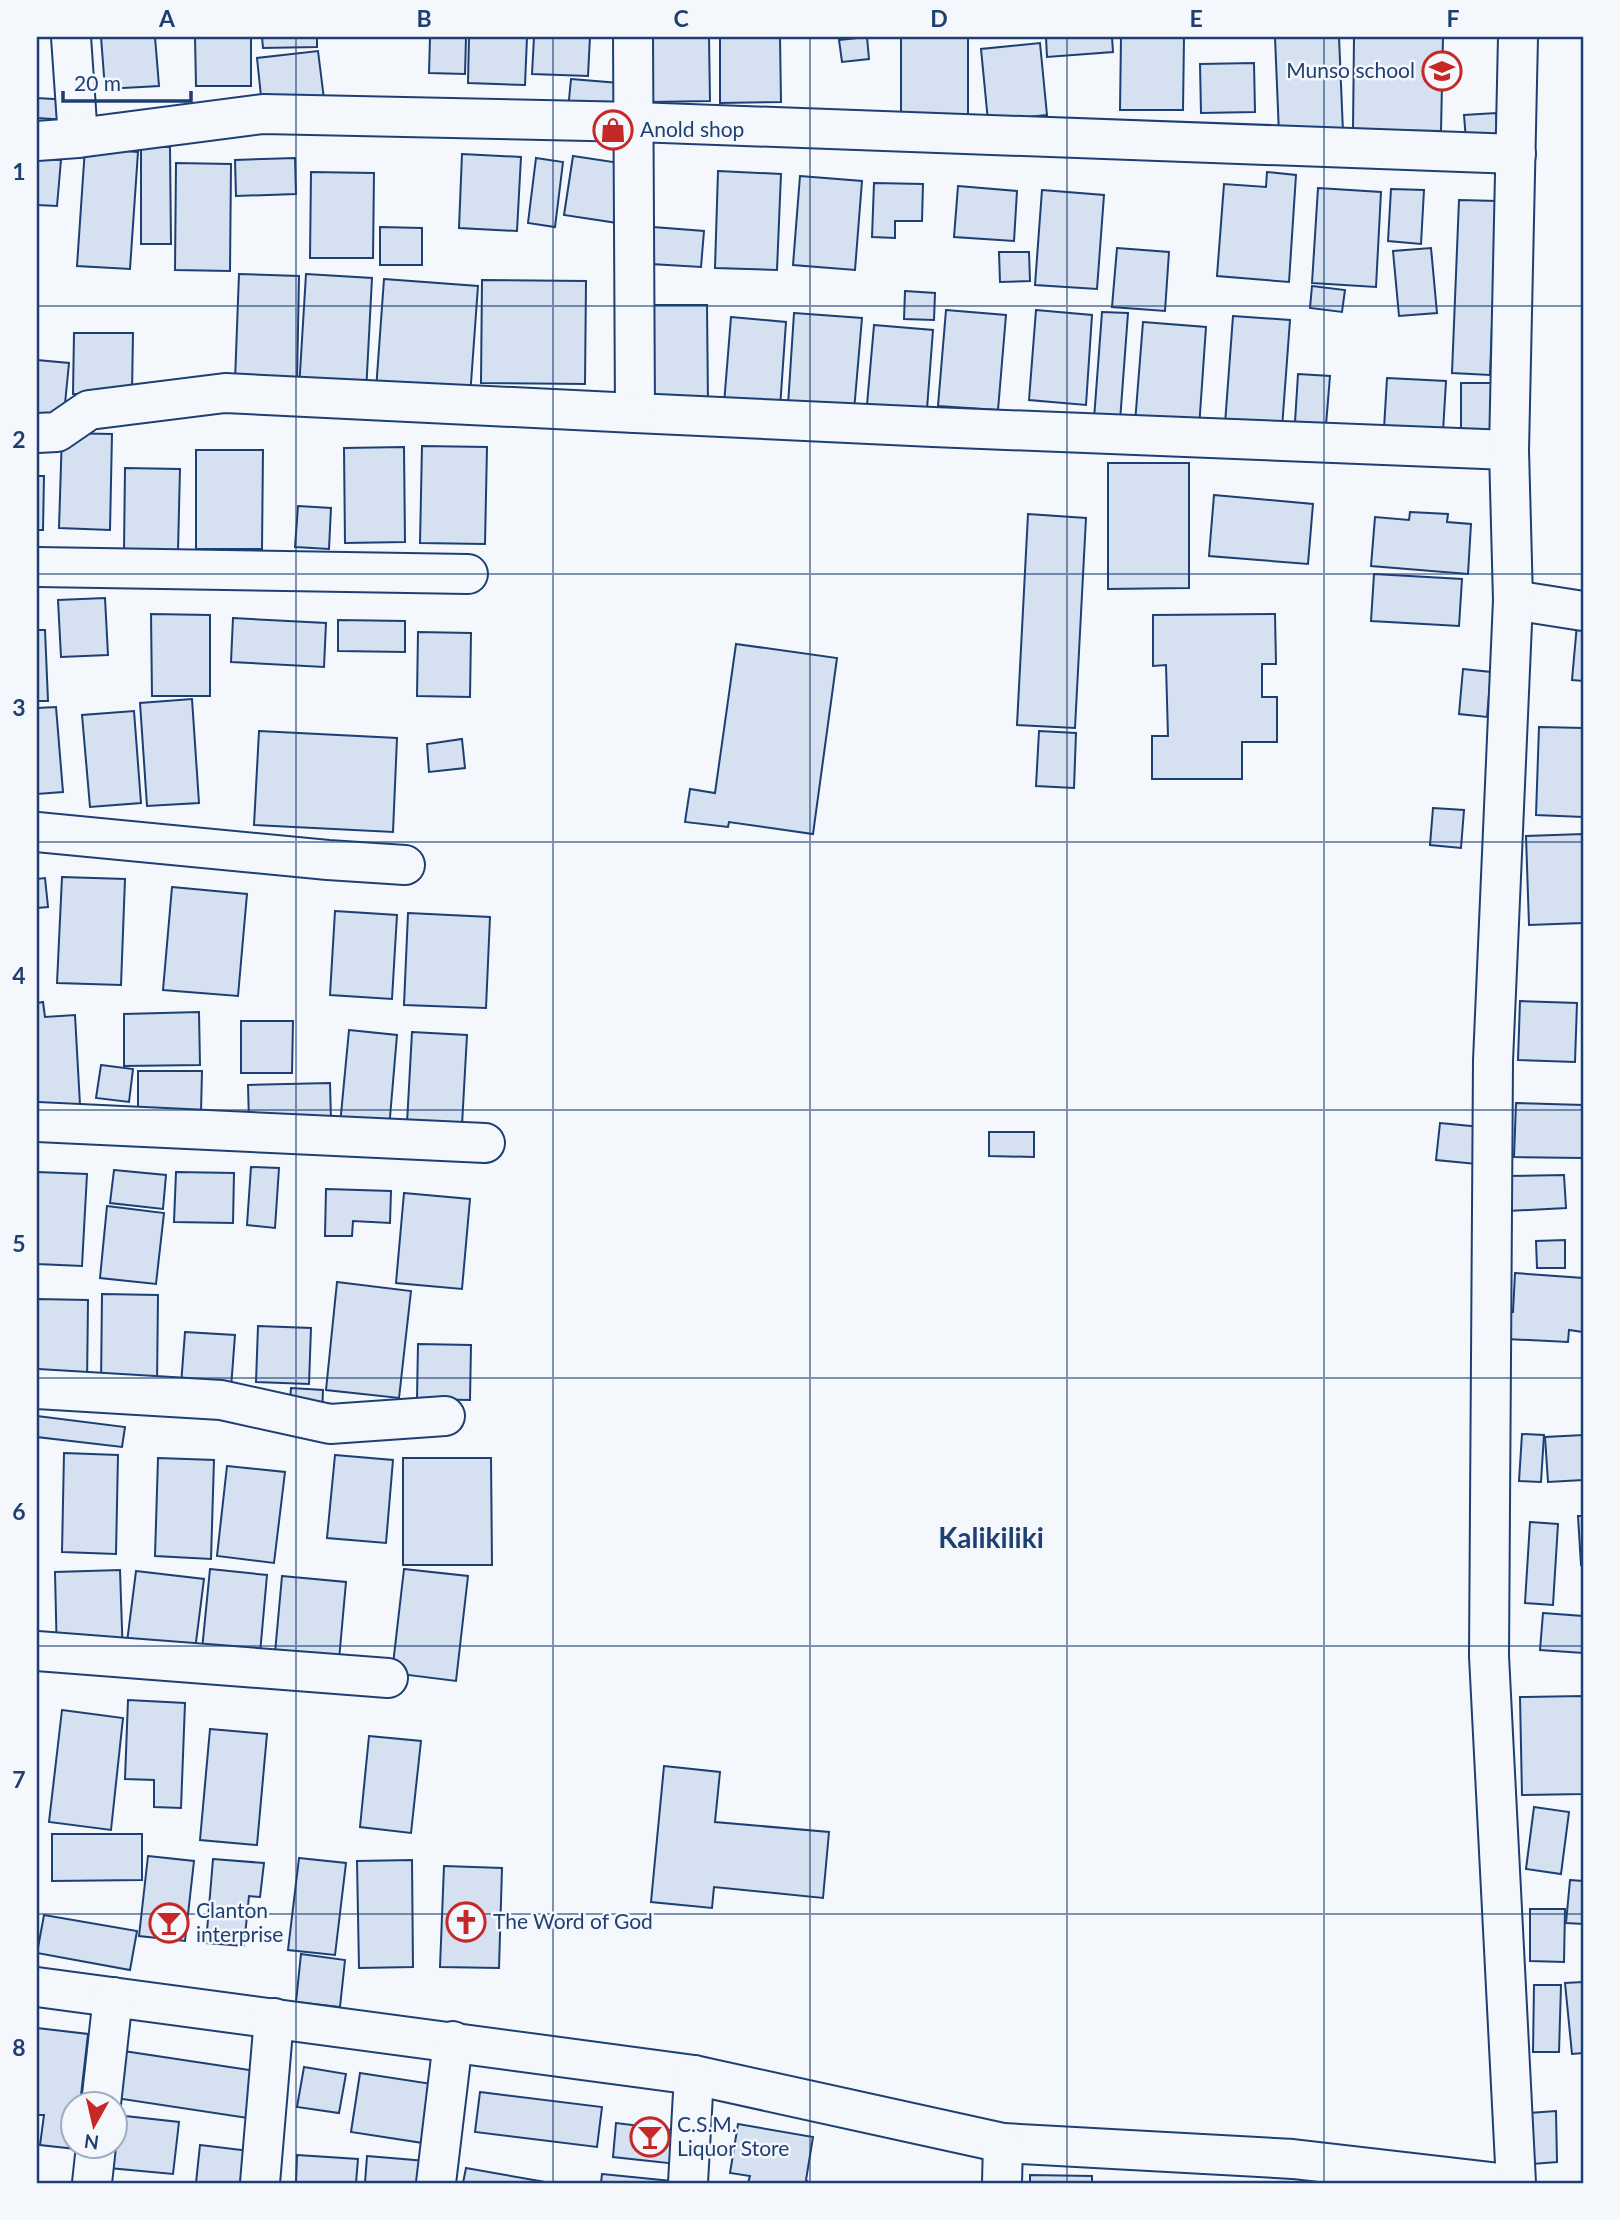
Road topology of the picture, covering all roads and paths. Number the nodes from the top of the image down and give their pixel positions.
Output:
1 (71, 37) edge
2 (633, 37) edge
3 (1518, 37) edge
4 (635, 122) junction
5 (78, 138) junction
6 (37, 141) edge
7 (1516, 154) junction
8 (635, 413) junction
9 (37, 433) edge
10 (1510, 450) junction
11 (37, 567) edge
12 (468, 574) dead end
13 (1513, 600) junction
14 (1583, 611) edge
15 (37, 832) edge
16 (405, 865) dead end
17 (37, 1122) edge
18 (485, 1143) dead end
19 (37, 1389) edge
20 (445, 1416) dead end
21 (37, 1651) edge
22 (388, 1678) dead end
23 (37, 1987) edge
24 (113, 1997) junction
25 (274, 2018) junction
26 (453, 2041) junction
27 (694, 2075) junction
28 (103, 2090) edge
29 (1003, 2143) junction
30 (95, 2160) edge
31 (1293, 2171) edge
32 (92, 2183) edge
33 (260, 2183) edge
34 (436, 2183) edge
35 (688, 2183) edge
36 (1003, 2183) edge
37 (1500, 2183) edge
38 (1516, 2183) edge

1 - 5 street
2 - 4 street
3 - 7 street
4 - 5 street
4 - 7 street
4 - 8 street
5 - 6 street
7 - 10 street
8 - 9 street
8 - 10 street
10 - 13 street
11 - 12 street
13 - 14 street
13 - 38 street
15 - 16 street
17 - 18 street
19 - 20 street
21 - 22 street
23 - 24 street
24 - 25 street
24 - 28 street
25 - 26 street
25 - 33 street
26 - 27 street
26 - 34 street
27 - 29 street
27 - 35 street
29 - 31 street
29 - 36 street
30 - 32 street
31 - 37 street

